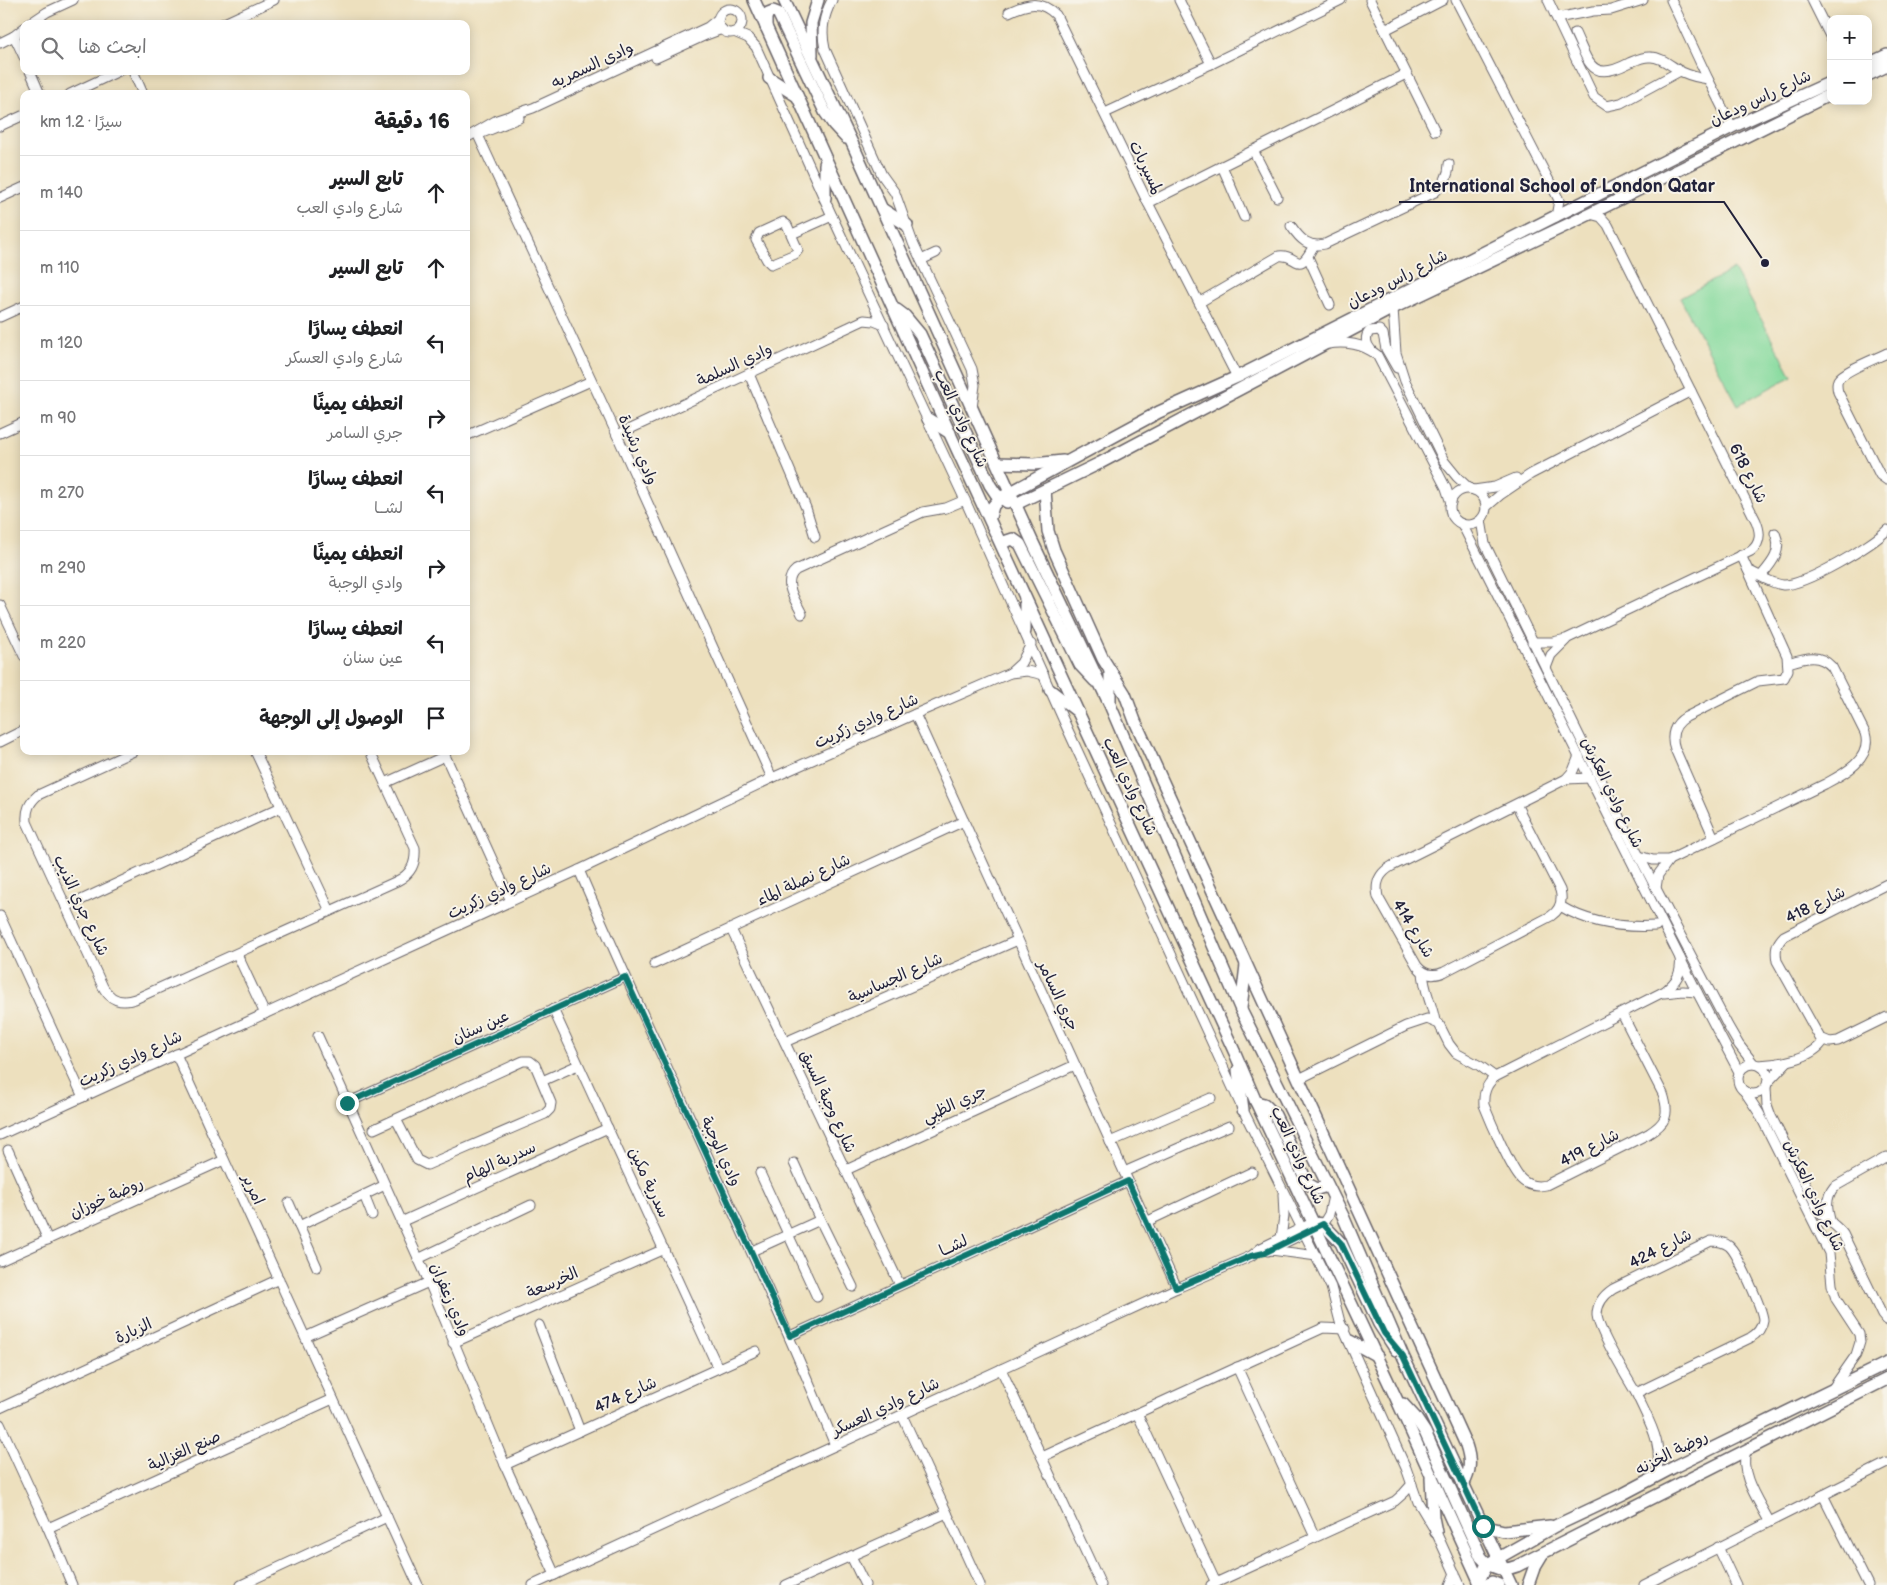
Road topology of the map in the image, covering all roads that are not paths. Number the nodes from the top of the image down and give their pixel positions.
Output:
1 (74, 0) edge
2 (273, 0) edge
3 (729, 0) edge
4 (784, 0) edge
5 (818, 0) edge
6 (832, 0) edge
7 (1179, 0) edge
8 (1340, 0) edge
9 (1370, 0) edge
10 (1443, 0) edge
11 (1456, 0) edge
12 (1548, 0) edge
13 (1643, 0) edge
14 (1671, 0) edge
15 (1812, 0) edge
16 (754, 1) edge
17 (727, 10) junction
18 (1009, 12) dead end
19 (1555, 15) junction
20 (719, 18) junction
21 (36, 20) edge
22 (230, 20) edge
23 (767, 28) junction
24 (722, 29) junction
25 (1385, 30) junction
26 (1827, 30) edge
27 (20, 31) edge
28 (734, 32) junction
29 (1575, 33) dead end
30 (14, 36) junction
31 (0, 43) edge
32 (20, 49) edge
33 (1887, 55) edge
34 (812, 59) junction
35 (1872, 62) edge
36 (1211, 64) junction
37 (1887, 66) edge
38 (1680, 71) junction
39 (1872, 73) edge
40 (1406, 74) junction
41 (32, 75) edge
42 (110, 75) edge
43 (135, 75) edge
44 (770, 78) junction
45 (1708, 79) junction
46 (1827, 84) edge
47 (38, 90) edge
48 (79, 90) edge
49 (141, 90) edge
50 (798, 96) junction
51 (1827, 96) edge
52 (1105, 113) junction
53 (20, 117) edge
54 (0, 126) edge
55 (1732, 127) junction
56 (1435, 131) dead end
57 (477, 133) junction
58 (470, 136) edge
59 (852, 142) junction
60 (1253, 150) junction
61 (824, 158) junction
62 (1449, 164) dead end
63 (1222, 166) junction
64 (20, 189) edge
65 (1277, 197) dead end
66 (0, 198) edge
67 (825, 198) junction
68 (1559, 200) junction
69 (1148, 203) junction
70 (1610, 205) junction
71 (1576, 207) junction
72 (882, 209) junction
73 (1590, 214) junction
74 (832, 216) junction
75 (1244, 217) dead end
76 (1556, 217) junction
77 (907, 225) junction
78 (1608, 225) junction
79 (1291, 226) dead end
80 (792, 234) junction
81 (1314, 245) junction
82 (936, 253) dead end
83 (1308, 257) junction
84 (921, 260) junction
85 (872, 302) junction
86 (1200, 302) junction
87 (1330, 305) dead end
88 (20, 308) edge
89 (1393, 308) junction
90 (894, 309) junction
91 (0, 317) edge
92 (864, 320) junction
93 (884, 325) junction
94 (1321, 346) junction
95 (1371, 350) junction
96 (1887, 352) edge
97 (749, 374) junction
98 (1237, 377) junction
99 (592, 381) junction
100 (1405, 381) junction
101 (1691, 391) junction
102 (972, 408) junction
103 (928, 420) junction
104 (20, 424) edge
105 (0, 433) edge
106 (470, 434) edge
107 (950, 434) junction
108 (617, 435) junction
109 (1069, 460) junction
110 (997, 463) junction
111 (1531, 474) junction
112 (1885, 479) edge
113 (1887, 487) edge
114 (1045, 490) junction
115 (1472, 490) junction
116 (1005, 495) junction
117 (965, 500) junction
118 (1451, 503) junction
119 (1016, 504) junction
120 (1486, 507) junction
121 (990, 517) junction
122 (1481, 520) junction
123 (1462, 524) junction
124 (1887, 530) edge
125 (1774, 533) dead end
126 (815, 537) dead end
127 (1032, 541) junction
128 (1001, 543) junction
129 (1741, 555) junction
130 (1058, 559) junction
131 (1748, 570) junction
132 (1761, 576) junction
133 (1025, 593) junction
134 (0, 605) edge
135 (802, 614) dead end
136 (1025, 631) junction
137 (1566, 640) junction
138 (1532, 642) junction
139 (1031, 644) junction
140 (20, 648) edge
141 (1788, 662) junction
142 (1546, 668) junction
143 (1110, 670) junction
144 (1010, 673) junction
145 (1044, 675) junction
146 (1099, 683) junction
147 (1050, 690) junction
148 (1110, 705) junction
149 (915, 714) junction
150 (1080, 714) junction
151 (20, 732) edge
152 (0, 742) edge
153 (125, 755) edge
154 (257, 755) edge
155 (372, 755) edge
156 (442, 755) edge
157 (444, 755) edge
158 (1579, 756) junction
159 (772, 778) junction
160 (1590, 778) junction
161 (1566, 779) junction
162 (385, 783) junction
163 (1516, 804) junction
164 (281, 806) junction
165 (964, 821) junction
166 (1714, 838) junction
167 (1640, 856) junction
168 (1669, 860) junction
169 (579, 870) junction
170 (1887, 884) edge
171 (1656, 888) junction
172 (511, 901) junction
173 (1560, 906) junction
174 (66, 908) junction
175 (330, 911) junction
176 (0, 916) edge
177 (1656, 926) dead end
178 (731, 929) junction
179 (1018, 940) junction
180 (237, 954) junction
181 (1680, 958) junction
182 (654, 964) dead end
183 (1246, 965) junction
184 (1423, 972) junction
185 (625, 977) junction
186 (1697, 992) junction
187 (1659, 994) junction
188 (553, 1010) junction
189 (1241, 1010) junction
190 (265, 1014) junction
191 (1622, 1014) junction
192 (1887, 1017) edge
193 (1435, 1022) junction
194 (318, 1036) dead end
195 (1824, 1040) junction
196 (785, 1042) junction
197 (1235, 1053) junction
198 (176, 1054) junction
199 (1788, 1062) junction
200 (1757, 1064) junction
201 (578, 1065) junction
202 (1075, 1065) junction
203 (1739, 1072) junction
204 (1495, 1077) junction
205 (1299, 1079) junction
206 (542, 1081) junction
207 (1767, 1084) junction
208 (1745, 1092) junction
209 (83, 1097) junction
210 (1211, 1098) dead end
211 (1256, 1102) junction
212 (347, 1103) junction
213 (1243, 1110) junction
214 (396, 1119) junction
215 (1229, 1126) dead end
216 (608, 1128) junction
217 (374, 1129) dead end
218 (0, 1135) edge
219 (1110, 1142) junction
220 (8, 1150) dead end
221 (1887, 1157) edge
222 (224, 1160) junction
223 (794, 1163) dead end
224 (846, 1170) junction
225 (1252, 1172) dead end
226 (760, 1173) dead end
227 (1126, 1177) junction
228 (385, 1185) junction
229 (1282, 1186) junction
230 (1330, 1191) junction
231 (364, 1195) junction
232 (289, 1203) dead end
233 (531, 1205) dead end
234 (372, 1215) dead end
235 (820, 1220) junction
236 (402, 1222) junction
237 (1146, 1222) junction
238 (1831, 1222) junction
239 (299, 1226) junction
240 (1312, 1228) junction
241 (788, 1234) junction
242 (1281, 1238) junction
243 (48, 1240) junction
244 (664, 1249) junction
245 (1271, 1250) junction
246 (752, 1251) junction
247 (1251, 1256) junction
248 (1316, 1256) junction
249 (418, 1259) junction
250 (0, 1261) edge
251 (317, 1267) dead end
252 (279, 1279) junction
253 (429, 1282) junction
254 (900, 1285) junction
255 (853, 1287) dead end
256 (1176, 1288) junction
257 (817, 1297) dead end
258 (1336, 1311) junction
259 (1887, 1321) edge
260 (539, 1325) dead end
261 (1323, 1328) junction
262 (1344, 1329) junction
263 (790, 1336) junction
264 (305, 1337) junction
265 (1350, 1341) junction
266 (453, 1343) junction
267 (756, 1351) dead end
268 (1377, 1356) junction
269 (1403, 1356) junction
270 (1887, 1363) edge
271 (1237, 1367) junction
272 (718, 1368) junction
273 (1001, 1369) junction
274 (1887, 1380) edge
275 (1831, 1391) junction
276 (1636, 1393) junction
277 (1396, 1398) junction
278 (333, 1399) junction
279 (0, 1408) edge
280 (1137, 1413) junction
281 (902, 1415) junction
282 (0, 1424) edge
283 (580, 1431) junction
284 (836, 1445) junction
285 (1746, 1450) junction
286 (1659, 1455) junction
287 (1042, 1456) junction
288 (1726, 1460) junction
289 (1887, 1463) edge
290 (505, 1465) junction
291 (1676, 1466) junction
292 (1744, 1470) junction
293 (1430, 1471) junction
294 (1656, 1477) junction
295 (1412, 1484) junction
296 (1463, 1485) junction
297 (1623, 1494) junction
298 (1823, 1495) junction
299 (1395, 1501) junction
300 (1418, 1502) junction
301 (1630, 1508) junction
302 (947, 1513) junction
303 (387, 1517) junction
304 (1769, 1521) junction
305 (1483, 1526) junction
306 (1555, 1526) junction
307 (48, 1528) junction
308 (1436, 1532) junction
309 (1315, 1537) junction
310 (1718, 1547) junction
311 (1544, 1552) junction
312 (852, 1556) junction
313 (1493, 1561) junction
314 (1504, 1570) junction
315 (1455, 1573) junction
316 (555, 1575) junction
317 (1214, 1584) edge
318 (1482, 1584) edge
319 (72, 1585) edge
320 (242, 1585) edge
321 (418, 1585) edge
322 (533, 1585) edge
323 (786, 1585) edge
324 (865, 1585) edge
325 (980, 1585) edge
326 (1101, 1585) edge
327 (1450, 1585) edge
328 (1460, 1585) edge
329 (1499, 1585) edge
330 (1511, 1585) edge
331 (1528, 1585) edge
332 (1644, 1585) edge
333 (1736, 1585) edge
334 (1868, 1585) edge

1 - 21 street
2 - 22 street
3 - 17 street
4 - 34 street, شارع وادي العب
5 - 34 street
6 - 77 street
7 - 36 street
8 - 36 street
9 - 25 street
10 - 25 street
11 - 68 street
12 - 19 street
13 - 19 street
14 - 45 street
15 - 26 street
16 - 23 street, شارع وادي العب
17 - 20 street
17 - 28 street
18 - 52 street, لمسيربات
19 - 38 street
20 - 24 street
20 - 57 street, وادى السمريه
23 - 50 street, شارع وادي العب
23 - 59 street
24 - 28 street
24 - 57 street, وادى السمريه
25 - 40 street
27 - 30 street
28 - 44 street
29 - 38 street
30 - 31 street
30 - 32 street
33 - 35 street
34 - 59 street, شارع وادي العب
36 - 52 street
37 - 39 street
38 - 45 street
40 - 56 street
40 - 60 street
41 - 47 street
42 - 48 street
43 - 49 street
44 - 50 street
44 - 67 street
45 - 55 street
46 - 55 street, شارع راس ودعان
50 - 61 street, شارع وادي العب
51 - 70 street, شارع راس ودعان
52 - 69 street, لمسيربات
53 - 54 street
55 - 71 street, شارع راس ودعان
57 - 58 street, وادى السمريه
57 - 99 street, وادي رشيدة
59 - 72 street, شارع وادي العب
60 - 63 street
60 - 65 street
61 - 67 street
61 - 90 street, شارع وادي العب
62 - 81 street
63 - 69 street
63 - 75 street
64 - 66 street
67 - 74 street
68 - 71 street
68 - 76 street
69 - 86 street, لمسيربات
70 - 73 street, شارع راس ودعان
70 - 78 street
71 - 76 street, شارع راس ودعان
72 - 77 street
72 - 102 street, شارع وادي العب
73 - 78 street
73 - 89 street, شارع راس ودعان
74 - 80 street
74 - 85 street
76 - 98 street, شارع راس ودعان
77 - 84 street
78 - 101 street, شارع 618
79 - 81 street
80 - 80 street
81 - 83 street
82 - 84 street
83 - 86 street
83 - 87 street
84 - 102 street
85 - 92 street
85 - 93 street
86 - 98 street, لمسيربات
88 - 91 street
89 - 94 street, شارع راس ودعان
89 - 100 street
90 - 107 street, شارع وادي العب
90 - 116 street
92 - 93 street
92 - 97 street, وادي السلمة
93 - 103 street
94 - 95 street
94 - 114 street, شارع راس ودعان
95 - 100 street
95 - 118 street
96 - 112 street
97 - 108 street, وادي السلمة
97 - 126 street
98 - 109 street, شارع راس ودعان
99 - 106 street
99 - 108 street, وادي رشيدة
100 - 115 street
101 - 111 street
101 - 129 street, شارع 618
102 - 110 street, شارع وادي العب
103 - 107 street
103 - 117 street
104 - 105 street
107 - 121 street, شارع وادي العب
108 - 159 street, وادي رشيدة
109 - 110 street
109 - 116 street, شارع راس ودعان
110 - 116 street, شارع وادي العب
111 - 115 street
111 - 120 street
112 - 113 street
114 - 119 street, شارع راس ودعان
114 - 130 street, شارع وادي العب
115 - 118 street
115 - 120 street
116 - 119 street
116 - 121 street
117 - 135 street
117 - 136 street
118 - 123 street
119 - 127 street, شارع وادي العب
120 - 122 street
121 - 128 street, شارع وادي العب
122 - 123 street
122 - 138 street, شارع وادي العكرش
123 - 158 street, شارع وادي العكرش
124 - 132 street
125 - 132 street
127 - 130 street
127 - 146 street, شارع وادي العب
128 - 133 street, شارع وادي العب
128 - 146 street
129 - 131 street
129 - 137 street, شارع 618
130 - 143 street, شارع وادي العب
131 - 132 street
131 - 141 street
133 - 136 street
133 - 150 street, شارع وادي العب
134 - 140 street
136 - 139 street
137 - 138 street, شارع 618
137 - 142 street, شارع 618
138 - 142 street, شارع وادي العكرش
139 - 144 street, شارع وادي زكريت
139 - 145 street
141 - 166 street
141 - 166 street
142 - 167 street, شارع وادي العكرش
143 - 148 street
143 - 183 street, شارع وادي العب
144 - 145 street, شارع وادي زكريت
144 - 149 street, شارع وادي زكريت
145 - 147 street
146 - 148 street, شارع وادي العب
147 - 150 street
147 - 213 street
148 - 189 street, شارع وادي العب
149 - 159 street, شارع وادي زكريت
149 - 165 street, جري السامر
150 - 197 street, شارع وادي العب
151 - 152 street
153 - 174 street, شارع جري الذيب
154 - 164 street
155 - 162 street
156 - 162 street
157 - 172 street
158 - 160 street, شارع وادي العكرش
158 - 161 street
159 - 169 street, شارع وادي زكريت
160 - 161 street, شارع 414
160 - 181 street, شارع وادي العكرش
161 - 163 street, شارع 414
162 - 175 street
163 - 173 street
163 - 184 street, شارع 414
164 - 174 street
164 - 175 street
165 - 178 street, شارع نصلة الماء
165 - 179 street, جري السامر
166 - 168 street
167 - 168 street
167 - 171 street, شارع وادي العكرش
168 - 171 street
169 - 172 street, شارع وادي زكريت
169 - 185 street, وادي الوجبة
170 - 195 street, شارع 418
171 - 200 street, شارع وادي العكرش
172 - 190 street, شارع وادي زكريت
173 - 177 street
173 - 184 street, شارع 414
174 - 180 street, شارع جري الذيب
175 - 180 street
176 - 209 street
178 - 182 street, شارع نصلة الماء
178 - 196 street, شارع وجبة السيق
179 - 196 street, شارع الجساسية
179 - 202 street, جري السامر
180 - 190 street
181 - 186 street, شارع وادي العكرش
181 - 187 street
183 - 189 street
183 - 205 street, شارع وادي العب
184 - 193 street
185 - 188 street, عين سنان
185 - 246 street, وادي الوجبة
186 - 187 street
186 - 203 street, شارع وادي العكرش
187 - 191 street
188 - 201 street, سدرية مكين
188 - 212 street, عين سنان
189 - 230 street, شارع وادي العب
190 - 198 street, شارع وادي زكريت
191 - 204 street
191 - 204 street, شارع 419
192 - 195 street
193 - 204 street
193 - 205 street
194 - 212 street, وادي زعفران
195 - 199 street
196 - 224 street, شارع وجبة السيق
197 - 211 street, شارع وادي العب
197 - 213 street
198 - 209 street, شارع وادي زكريت
198 - 222 street, امرير
199 - 200 street
199 - 207 street
200 - 203 street
200 - 207 street
201 - 206 street
201 - 216 street, سدرية مكين
202 - 219 street, جري السامر
202 - 224 street, جري الظبي
203 - 208 street
205 - 296 street, شارع وادي العب
206 - 214 street
206 - 214 street
207 - 208 street
207 - 238 street
208 - 275 street, شارع وادي العكرش
209 - 218 street, شارع وادي زكريت
210 - 219 street
211 - 230 street
211 - 240 street, شارع وادي العب
212 - 228 street, وادي زعفران
213 - 229 street
214 - 217 street
215 - 227 street, لشــا
216 - 236 street, سدرية الهام
216 - 244 street, سدرية مكين
219 - 227 street, جري السامر
220 - 243 street
221 - 238 street
222 - 243 street, روضة خوزان
222 - 252 street, امرير
223 - 235 street
224 - 254 street, شارع وجبة السيق
225 - 237 street
226 - 241 street
227 - 237 street, جري السامر
227 - 254 street, لشــا
228 - 231 street
228 - 236 street, وادي زعفران
229 - 240 street
229 - 242 street
230 - 240 street
230 - 269 street, شارع وادي العب
231 - 234 street
231 - 239 street
232 - 239 street
233 - 249 street
235 - 241 street
235 - 255 street
236 - 249 street, وادي زعفران
237 - 256 street, جري السامر
238 - 259 street
239 - 251 street
240 - 242 street, شارع وادي العسكر
240 - 245 street, شارع وادي العسكر
240 - 248 street
240 - 268 street, شارع وادي العب
240 - 269 street
241 - 246 street
241 - 257 street
242 - 247 street, شارع وادي العسكر
243 - 250 street, روضة خوزان
244 - 266 street, الخرسعة
244 - 272 street, سدرية مكين
245 - 247 street, شارع وادي العسكر
245 - 248 street
246 - 263 street, وادي الوجبة
247 - 256 street, شارع وادي العسكر
248 - 258 street
249 - 253 street, وادي زعفران
252 - 264 street, امرير
252 - 279 street, الزبارة
253 - 264 street
253 - 266 street, وادي زعفران
254 - 263 street, لشــا
256 - 273 street, شارع وادي العسكر
258 - 261 street
258 - 262 street
260 - 283 street
261 - 262 street
261 - 271 street
262 - 265 street
263 - 284 street, وادي الوجبة
264 - 278 street, امرير
265 - 268 street
265 - 295 street
266 - 290 street, وادي زعفران
267 - 272 street, شارع 474
268 - 277 street, شارع وادي العب
269 - 296 street, شارع وادي العب
270 - 275 street, روضة الخزنه
271 - 280 street
271 - 309 street
272 - 283 street, شارع 474
273 - 281 street, شارع وادي العسكر
273 - 287 street
274 - 285 street, روضة الخزنه
275 - 291 street, روضة الخزنه
276 - 276 street, شارع 424
276 - 286 street, شارع 424
277 - 293 street, شارع وادي العب
277 - 313 street
278 - 303 street, امرير
278 - 307 street, صنع الغزالية
280 - 287 street
280 - 317 street
281 - 284 street, شارع وادي العسكر
281 - 302 street
282 - 307 street
283 - 290 street, شارع 474
284 - 316 street, شارع وادي العسكر
285 - 288 street, روضة الخزنه
285 - 292 street
286 - 291 street
286 - 294 street, شارع 424
287 - 326 street
288 - 292 street
288 - 301 street, روضة الخزنه
289 - 298 street
290 - 316 street, وادي زعفران
291 - 294 street, روضة الخزنه
292 - 304 street
293 - 308 street
293 - 318 street, شارع وادي العب
294 - 297 street, روضة الخزنه
295 - 299 street
295 - 300 street
296 - 305 street, شارع وادي العب
297 - 301 street
297 - 306 street, روضة الخزنه
298 - 304 street
298 - 334 street
299 - 300 street
299 - 309 street
300 - 308 street
301 - 311 street, روضة الخزنه
302 - 312 street
302 - 325 street
303 - 320 street
303 - 321 street, امرير
304 - 310 street
305 - 306 street
305 - 313 street, شارع وادي العب
306 - 313 street, روضة الخزنه
307 - 319 street
308 - 315 street
309 - 317 street
310 - 332 street
310 - 333 street
311 - 314 street, روضة الخزنه
311 - 331 street
312 - 323 street
312 - 324 street
313 - 314 street
313 - 318 street
314 - 330 street
315 - 327 street
315 - 328 street
316 - 322 street, شارع وادي العسكر
318 - 329 street

